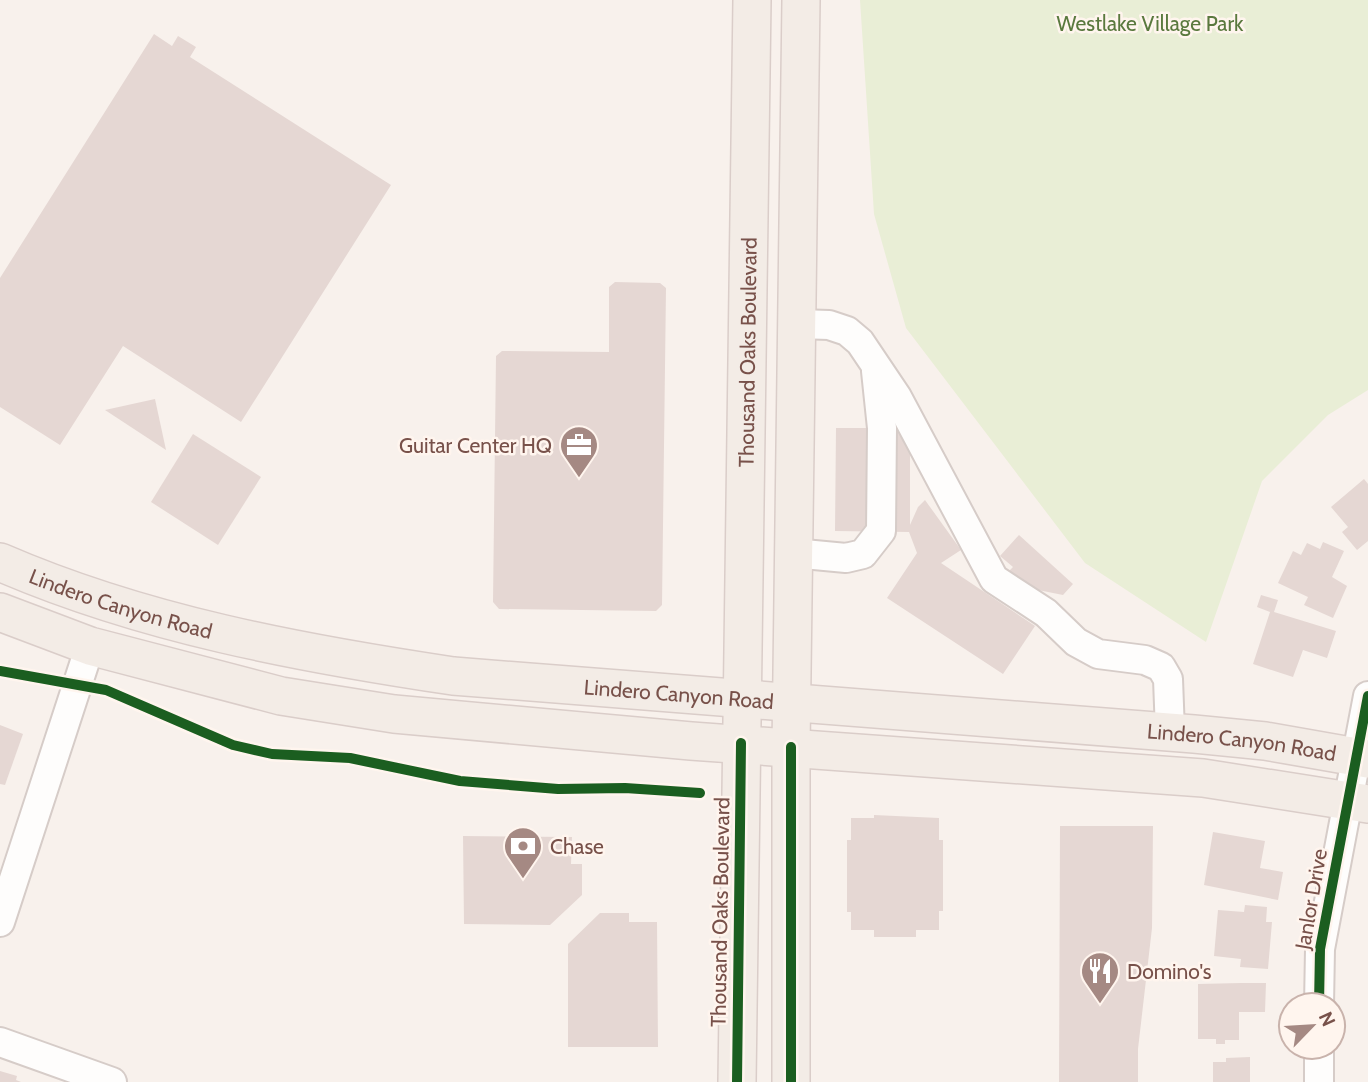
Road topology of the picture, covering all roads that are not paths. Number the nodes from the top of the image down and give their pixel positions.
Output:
1 (751, 0) edge
2 (801, 0) edge
3 (800, 118) junction
4 (749, 120) junction
5 (798, 324) junction
6 (875, 365) junction
7 (793, 553) junction
8 (0, 562) edge
9 (0, 612) edge
10 (255, 641) junction
11 (90, 646) junction
12 (1368, 696) edge
13 (744, 699) junction
14 (793, 704) junction
15 (1170, 732) junction
16 (741, 743) junction
17 (791, 747) junction
18 (1362, 758) edge
19 (1358, 802) edge
20 (0, 922) edge
21 (1319, 991) edge
22 (0, 1042) edge
23 (1319, 1061) edge
24 (113, 1082) edge
25 (737, 1082) edge
26 (790, 1082) edge
27 (1319, 1082) edge

1 - 4 main road, Thousand Oaks Boulevard
2 - 3 main road
3 - 4 main road
3 - 5 main road
4 - 13 main road, Thousand Oaks Boulevard
5 - 6 street
5 - 7 main road
6 - 7 street
6 - 15 street
7 - 14 main road
8 - 10 main road, Lindero Canyon Road
9 - 11 main road, Lindero Canyon Road
10 - 11 main road
10 - 13 main road, Lindero Canyon Road
11 - 16 main road, Lindero Canyon Road
11 - 20 street
12 - 18 street, Janlor Drive
13 - 14 main road, Lindero Canyon Road
13 - 16 main road, Thousand Oaks Boulevard
14 - 15 main road, Lindero Canyon Road
14 - 17 main road
15 - 18 main road, Lindero Canyon Road
16 - 17 main road, Lindero Canyon Road
16 - 25 main road, Thousand Oaks Boulevard
17 - 19 main road, Lindero Canyon Road
17 - 26 main road
18 - 19 street, Janlor Drive
19 - 21 street, Janlor Drive
22 - 24 street
23 - 27 street

